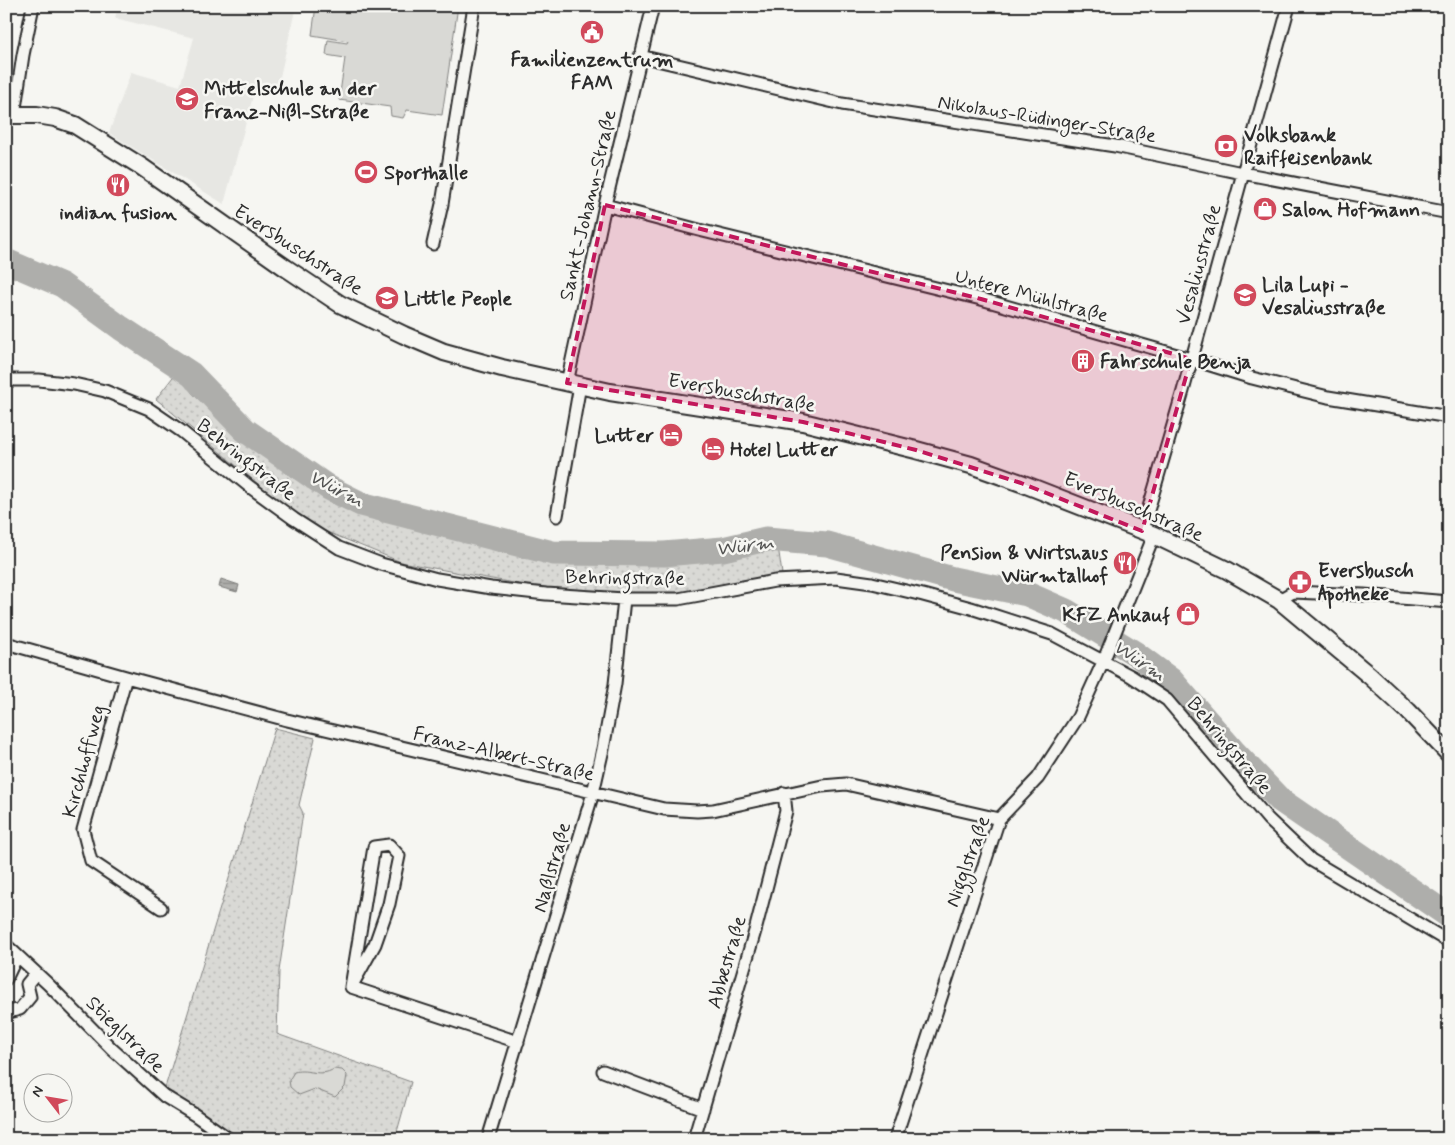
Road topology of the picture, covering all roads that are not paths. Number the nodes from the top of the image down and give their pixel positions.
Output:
1 (33, 6) edge
2 (474, 6) edge
3 (653, 6) edge
4 (1289, 6) edge
5 (640, 56) junction
6 (10, 115) edge
7 (1242, 173) junction
8 (605, 205) junction
9 (1449, 213) edge
10 (433, 244) dead end
11 (1191, 359) junction
12 (6, 380) edge
13 (574, 384) junction
14 (1449, 417) edge
15 (557, 516) dead end
16 (1148, 533) junction
17 (624, 599) junction
18 (1279, 600) junction
19 (1449, 602) edge
20 (6, 642) edge
21 (1104, 657) junction
22 (126, 677) junction
23 (1449, 754) edge
24 (593, 793) junction
25 (784, 794) junction
26 (999, 819) junction
27 (161, 908) dead end
28 (1449, 942) edge
29 (6, 945) edge
30 (17, 956) junction
31 (36, 972) junction
32 (6, 979) edge
33 (351, 987) junction
34 (6, 1013) edge
35 (518, 1042) junction
36 (603, 1071) dead end
37 (703, 1109) junction
38 (230, 1139) edge
39 (488, 1139) edge
40 (694, 1139) edge
41 (895, 1139) edge

1 - 6 street
2 - 10 street
3 - 5 street, Sankt-Johann-Straße
4 - 7 street, Vesaliusstraße
5 - 7 street, Nikolaus-Rüdinger-Straße
5 - 8 street, Sankt-Johann-Straße
6 - 13 main road, Eversbuschstraße
7 - 9 street, Nikolaus-Rüdinger-Straße
7 - 11 street, Vesaliusstraße
8 - 11 street, Untere Mühlstraße
8 - 13 street, Sankt-Johann-Straße
11 - 14 street, Untere Mühlstraße
11 - 16 street, Vesaliusstraße
12 - 17 street, Behringstraße
13 - 15 street, Sankt-Johann-Straße
13 - 16 main road, Eversbuschstraße
16 - 18 main road, Eversbuschstraße
16 - 21 street, Nigglstraße
17 - 21 street, Behringstraße
17 - 24 street, Naßlstraße
18 - 19 street
18 - 23 main road, Eversbuschstraße
20 - 22 street, Franz-Albert-Straße
21 - 26 street, Nigglstraße
21 - 28 street, Behringstraße
22 - 24 street, Franz-Albert-Straße
22 - 27 street, Kirchhoffweg
24 - 25 street, Franz-Albert-Straße
24 - 35 street, Naßlstraße
25 - 26 street, Franz-Albert-Straße
25 - 37 street, Abbestraße
26 - 41 street, Nigglstraße
29 - 30 street, Stieglstraße
30 - 31 street, Stieglstraße
30 - 32 street
31 - 34 street
31 - 38 street, Stieglstraße
33 - 33 street
33 - 35 street
35 - 39 street, Naßlstraße
36 - 37 street
37 - 40 street, Abbestraße

